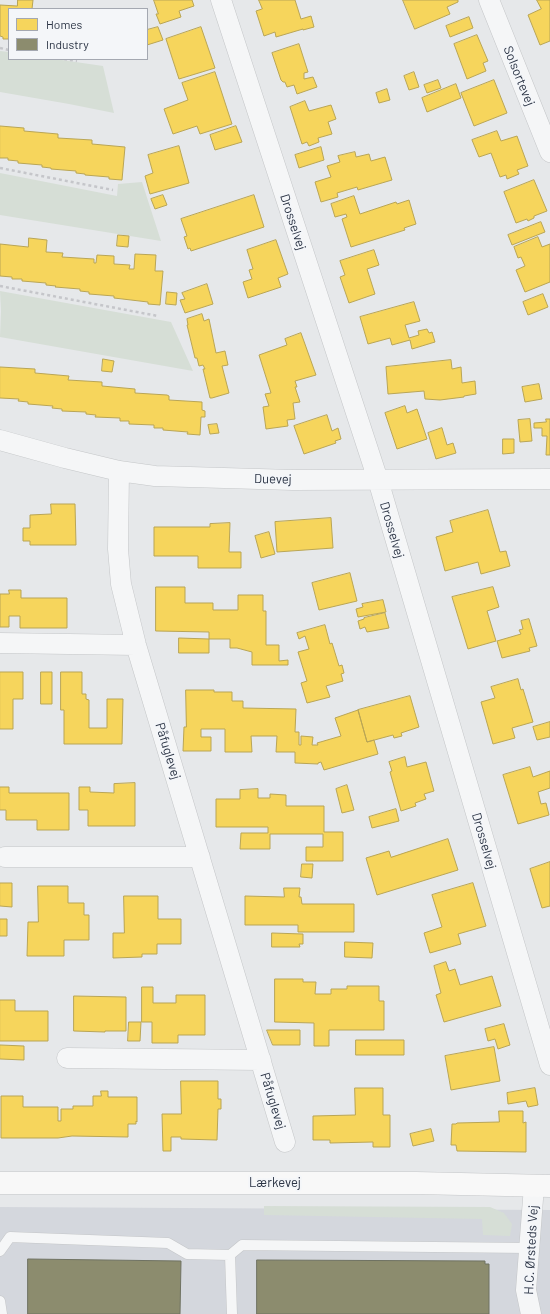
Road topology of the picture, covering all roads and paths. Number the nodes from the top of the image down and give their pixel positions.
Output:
1 (221, 0) edge
2 (489, 0) edge
3 (70, 60) edge
4 (77, 61) dead end
5 (550, 152) edge
6 (0, 168) edge
7 (113, 190) dead end
8 (0, 286) edge
9 (158, 316) dead end
10 (0, 440) edge
11 (119, 471) junction
12 (550, 479) edge
13 (378, 480) junction
14 (0, 643) edge
15 (136, 645) junction
16 (5, 857) dead end
17 (200, 857) junction
18 (67, 1058) dead end
19 (260, 1060) junction
20 (550, 1065) edge
21 (285, 1142) dead end
22 (0, 1183) edge
23 (542, 1186) edge
24 (529, 1248) junction
25 (0, 1251) edge
26 (230, 1255) junction
27 (0, 1301) edge
28 (2, 1314) edge
29 (232, 1314) edge
30 (531, 1314) edge

1 - 13 street, Drosselvej
2 - 5 street, Solsortevej
3 - 4 path
6 - 7 path
8 - 9 path
10 - 11 street, Duevej
11 - 13 street, Duevej
11 - 15 street, Påfuglevej
12 - 13 street, Duevej
13 - 20 street, Drosselvej
14 - 15 street
15 - 17 street, Påfuglevej
16 - 17 street
17 - 19 street, Påfuglevej
18 - 19 street, Påfuglevej
19 - 21 street, Påfuglevej
22 - 23 street, Lærkevej
23 - 24 street, H.C. Ørsteds Vej
24 - 26 lane
24 - 30 street, H.C. Ørsteds Vej
25 - 26 lane
26 - 29 lane
27 - 28 lane

